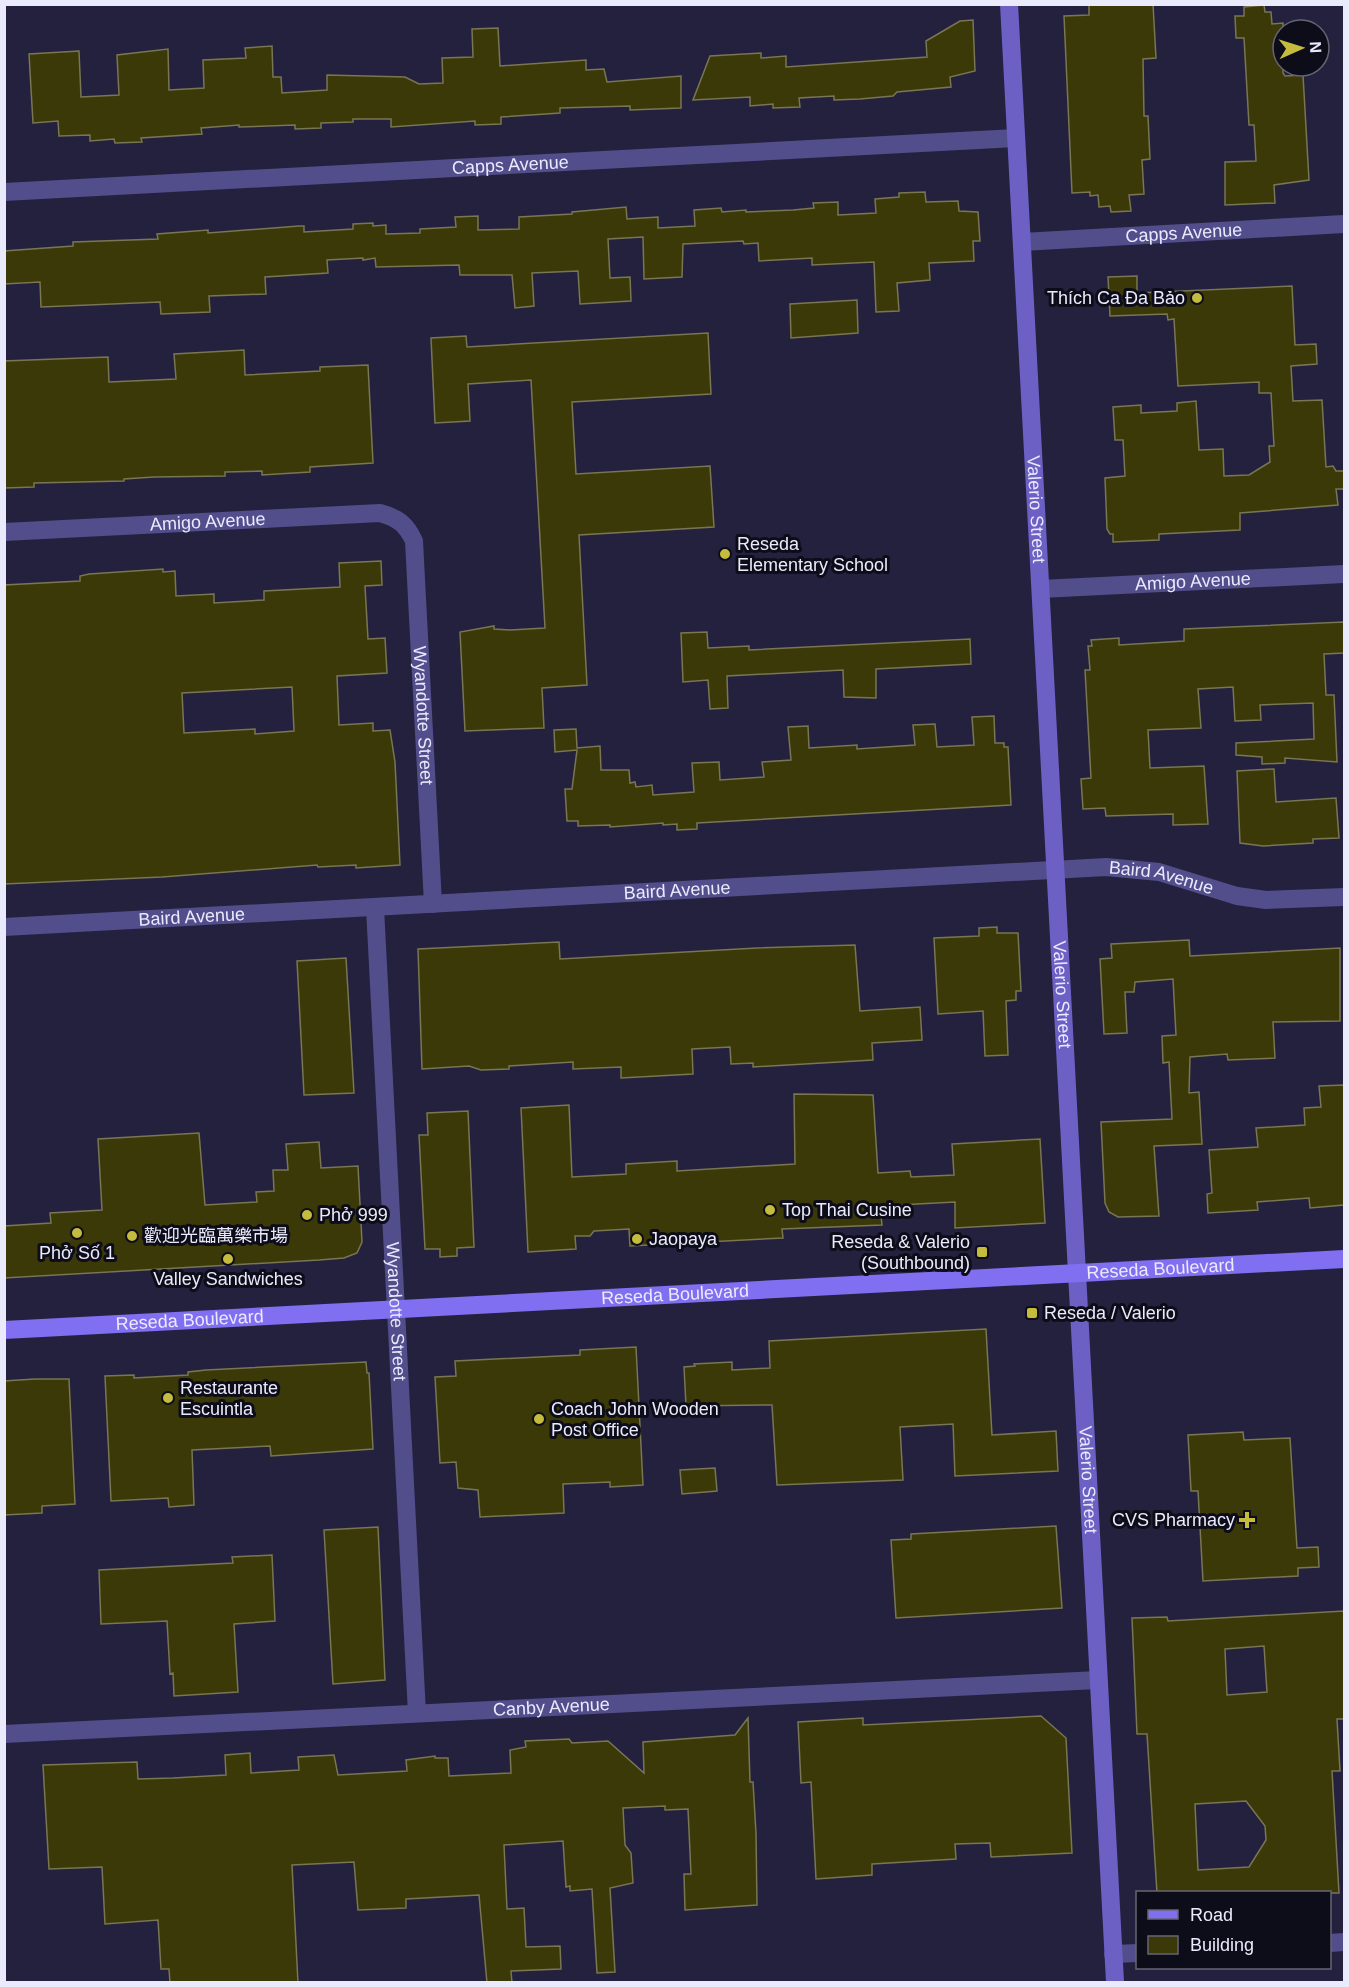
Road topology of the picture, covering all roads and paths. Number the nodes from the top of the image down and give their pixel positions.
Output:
1 (1009, 4) edge
2 (1016, 138) junction
3 (4, 192) edge
4 (1344, 224) edge
5 (1022, 242) junction
6 (407, 527) joint
7 (4, 532) edge
8 (1344, 574) edge
9 (1041, 589) junction
10 (1057, 870) junction
11 (1344, 897) edge
12 (433, 904) junction
13 (375, 908) junction
14 (4, 927) edge
15 (1344, 1259) edge
16 (1078, 1273) junction
17 (397, 1308) junction
18 (4, 1330) edge
19 (1098, 1680) junction
20 (417, 1713) junction
21 (4, 1734) edge
22 (1136, 1953) edge
23 (1113, 1954) junction
24 (1115, 1983) edge

1 - 2 street, Valerio Street
2 - 3 street, Capps Avenue
2 - 5 street, Valerio Street
4 - 5 street, Capps Avenue
5 - 9 street, Valerio Street
6 - 7 street, Amigo Avenue
6 - 12 street, Wyandotte Street
8 - 9 street, Amigo Avenue
9 - 10 street, Valerio Street
10 - 11 street, Baird Avenue
10 - 12 street, Baird Avenue
10 - 16 street, Valerio Street
12 - 13 street, Baird Avenue
13 - 14 street, Baird Avenue
13 - 17 street, Wyandotte Street
15 - 16 main road, Reseda Boulevard
16 - 17 main road, Reseda Boulevard
16 - 19 street, Valerio Street
17 - 18 main road, Reseda Boulevard
17 - 20 street, Wyandotte Street
19 - 20 street, Canby Avenue
19 - 23 street, Valerio Street
20 - 21 street, Canby Avenue
22 - 23 street
23 - 24 street, Valerio Street

